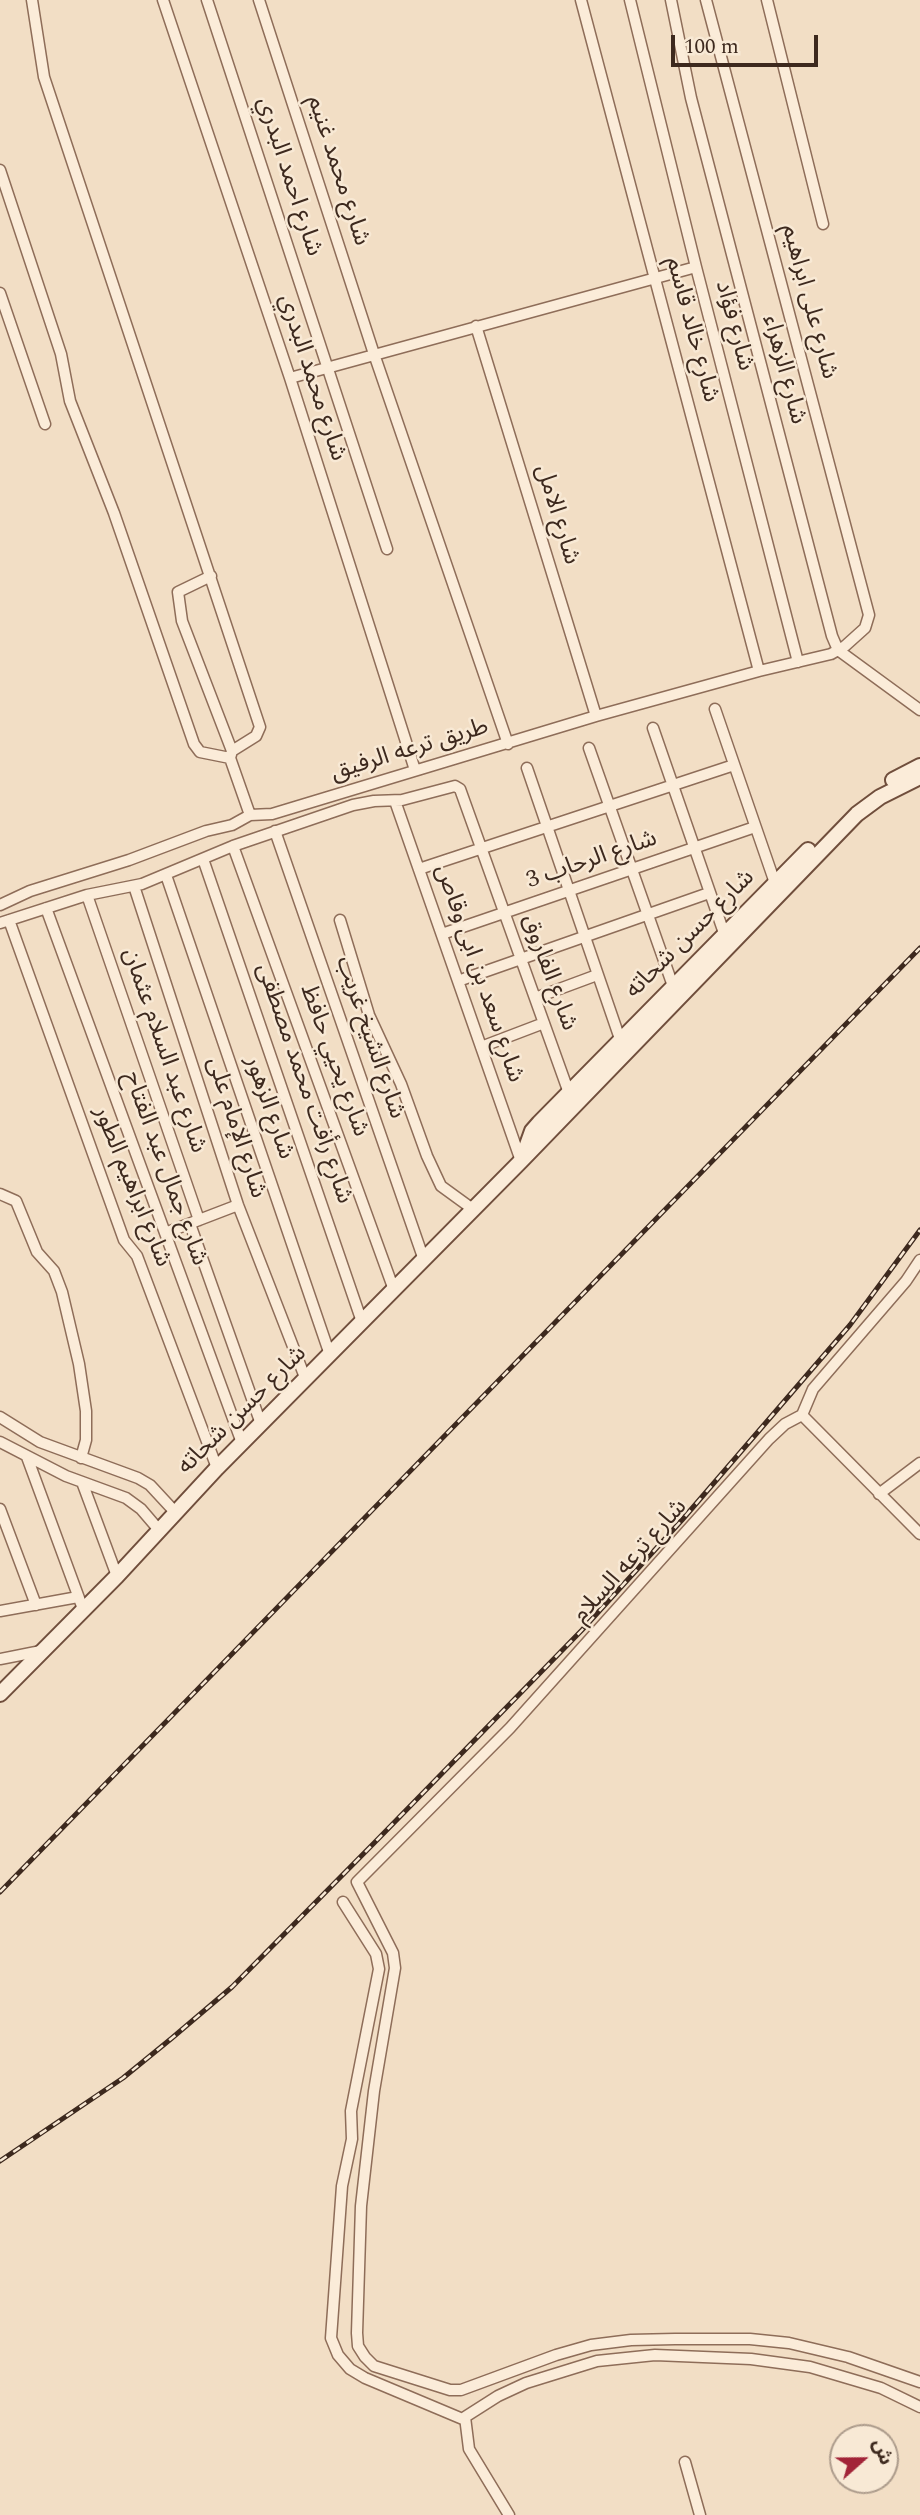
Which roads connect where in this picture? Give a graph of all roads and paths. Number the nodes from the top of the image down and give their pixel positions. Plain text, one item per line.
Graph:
1 (32, 0) edge
2 (163, 0) edge
3 (207, 0) edge
4 (259, 0) edge
5 (581, 0) edge
6 (630, 0) edge
7 (671, 0) edge
8 (706, 0) edge
9 (767, 0) edge
10 (0, 170) edge
11 (823, 224) dead end
12 (696, 267) junction
13 (656, 276) junction
14 (0, 293) edge
15 (476, 326) junction
16 (374, 355) junction
17 (329, 367) junction
18 (290, 378) junction
19 (45, 424) dead end
20 (387, 549) dead end
21 (211, 576) junction
22 (838, 650) junction
23 (798, 662) junction
24 (759, 671) junction
25 (715, 709) dead end
26 (920, 710) edge
27 (596, 716) junction
28 (653, 728) dead end
29 (508, 744) junction
30 (589, 748) dead end
31 (231, 755) junction
32 (734, 765) junction
33 (920, 766) edge
34 (527, 768) dead end
35 (415, 770) junction
36 (920, 777) edge
37 (673, 785) junction
38 (460, 789) joint
39 (395, 801) junction
40 (610, 806) junction
41 (250, 815) junction
42 (547, 827) junction
43 (755, 827) junction
44 (275, 831) junction
45 (233, 846) junction
46 (481, 848) junction
47 (694, 848) junction
48 (203, 859) junction
49 (419, 869) junction
50 (632, 869) junction
51 (166, 875) junction
52 (775, 883) junction
53 (134, 886) junction
54 (569, 891) junction
55 (709, 892) junction
56 (88, 895) junction
57 (0, 905) edge
58 (46, 908) junction
59 (504, 913) junction
60 (648, 914) junction
61 (340, 920) dead end
62 (5, 922) edge
63 (724, 933) junction
64 (442, 934) junction
65 (584, 937) junction
66 (521, 959) junction
67 (597, 975) junction
68 (458, 981) junction
69 (673, 986) junction
70 (535, 998) junction
71 (544, 1023) junction
72 (621, 1040) junction
73 (481, 1047) junction
74 (569, 1093) junction
75 (521, 1161) junction
76 (0, 1194) edge
77 (237, 1205) junction
78 (474, 1210) junction
79 (195, 1222) junction
80 (165, 1233) junction
81 (424, 1260) junction
82 (920, 1260) edge
83 (394, 1290) junction
84 (362, 1322) junction
85 (330, 1355) junction
86 (306, 1380) junction
87 (802, 1415) junction
88 (0, 1417) edge
89 (261, 1424) junction
90 (0, 1442) edge
91 (242, 1443) junction
92 (27, 1457) junction
93 (81, 1458) junction
94 (920, 1463) edge
95 (217, 1468) junction
96 (82, 1482) junction
97 (879, 1494) junction
98 (0, 1509) edge
99 (175, 1512) junction
100 (159, 1530) junction
101 (920, 1534) edge
102 (117, 1576) junction
103 (80, 1603) junction
104 (36, 1605) junction
105 (0, 1611) edge
106 (44, 1651) junction
107 (0, 1659) edge
108 (0, 1695) edge
109 (343, 1902) dead end
110 (920, 2382) edge
111 (920, 2407) edge
112 (465, 2420) junction
113 (685, 2462) dead end
114 (509, 2515) edge
115 (700, 2515) edge

1 - 21 street
2 - 18 street, شارع محمد البدري
3 - 17 street, شارع احمد البدري
4 - 16 street, شارع محمد غنيم
5 - 13 street, شارع خالد قاسم
6 - 12 street, شارع فؤاد
7 - 22 street, شارع الزهراء
8 - 22 street, شارع على ابراهيم
9 - 11 street
10 - 31 street
12 - 13 street
12 - 23 street, شارع فؤاد
13 - 15 street
13 - 24 street, شارع خالد قاسم
14 - 19 street
15 - 16 street
15 - 27 street, شارع الامل
16 - 17 street
16 - 29 street, شارع محمد غنيم
17 - 18 street
17 - 20 street, شارع احمد البدري
18 - 35 street, شارع محمد البدري
21 - 31 street
21 - 31 street
22 - 23 street, طريق ترعه الرفيق
22 - 26 street
23 - 24 street, طريق ترعه الرفيق
24 - 27 street, طريق ترعه الرفيق
25 - 32 street
27 - 29 street, طريق ترعه الرفيق
28 - 37 street
29 - 35 street, طريق ترعه الرفيق
30 - 40 street
31 - 41 street
32 - 37 street
32 - 43 street
33 - 52 main road, شارع حسن شحاته
34 - 42 street
35 - 41 street, طريق ترعه الرفيق
36 - 75 main road, شارع حسن شحاته
37 - 40 street
37 - 47 street
38 - 39 street, طريق ترعه الرفيق
38 - 46 street, شارع الفاروق
39 - 44 street, طريق ترعه الرفيق
39 - 49 street, شارع سعد بن ابى وقاص
40 - 42 street
40 - 50 street
41 - 57 street, طريق ترعه الرفيق
42 - 46 street
42 - 54 street
43 - 47 street, شارع الرحاب 3
43 - 52 street
44 - 45 street, طريق ترعه الرفيق
44 - 81 street, شارع الشيخ غريب
45 - 48 street, طريق ترعه الرفيق
45 - 83 street, شارع يحيي حافظ
46 - 49 street
46 - 59 street, شارع الفاروق
47 - 50 street, شارع الرحاب 3
47 - 55 street
48 - 51 street, طريق ترعه الرفيق
48 - 84 street, شارع رأفت محمد مصطفى
49 - 64 street, شارع سعد بن ابى وقاص
50 - 54 street, شارع الرحاب 3
50 - 60 street
51 - 53 street, طريق ترعه الرفيق
51 - 85 street, شارع الزهور
52 - 63 main road, شارع حسن شحاته
53 - 56 street, طريق ترعه الرفيق
53 - 77 street, شارع الإمام على
54 - 59 street, شارع الرحاب 3
54 - 65 street
55 - 60 street
55 - 63 street
56 - 58 street, طريق ترعه الرفيق
56 - 79 street, شارع عبد السلام عثمان
58 - 62 street, طريق ترعه الرفيق
58 - 80 street, شارع جمال عبد الفتاح
59 - 64 street, شارع الرحاب 3
59 - 66 street, شارع الفاروق
60 - 65 street
60 - 69 street
61 - 78 street
62 - 95 street, شارع ابراهيم الطور
63 - 69 main road, شارع حسن شحاته
64 - 68 street, شارع سعد بن ابى وقاص
65 - 66 street
65 - 67 street
66 - 68 street
66 - 70 street, شارع الفاروق
67 - 70 street
67 - 72 street
68 - 73 street, شارع سعد بن ابى وقاص
69 - 72 main road, شارع حسن شحاته
70 - 71 street, شارع الفاروق
71 - 73 street
71 - 74 street, شارع الفاروق
72 - 74 main road, شارع حسن شحاته
73 - 75 street, شارع سعد بن ابى وقاص
74 - 75 main road, شارع حسن شحاته
75 - 78 main road, شارع حسن شحاته
76 - 93 street
77 - 79 street
77 - 86 street, شارع الإمام على
78 - 81 main road, شارع حسن شحاته
79 - 80 street
79 - 89 street, شارع عبد السلام عثمان
80 - 91 street, شارع جمال عبد الفتاح
81 - 83 main road, شارع حسن شحاته
82 - 87 street, شارع ترعه السلام
83 - 84 main road, شارع حسن شحاته
84 - 85 main road, شارع حسن شحاته
85 - 86 main road, شارع حسن شحاته
86 - 89 main road, شارع حسن شحاته
87 - 97 street
87 - 110 street, شارع ترعه السلام
88 - 93 street
89 - 91 main road, شارع حسن شحاته
90 - 92 street
91 - 95 main road, شارع حسن شحاته
92 - 96 street
92 - 103 street
93 - 99 street
94 - 97 street
95 - 99 main road, شارع حسن شحاته
96 - 100 street
96 - 102 street
97 - 101 street
98 - 104 street
99 - 100 main road, شارع حسن شحاته
100 - 102 main road, شارع حسن شحاته
102 - 103 main road, شارع حسن شحاته
103 - 104 street
103 - 106 main road, شارع حسن شحاته
104 - 105 street
106 - 107 street
106 - 108 main road, شارع حسن شحاته
109 - 112 street
111 - 112 street
112 - 114 street
113 - 115 street

